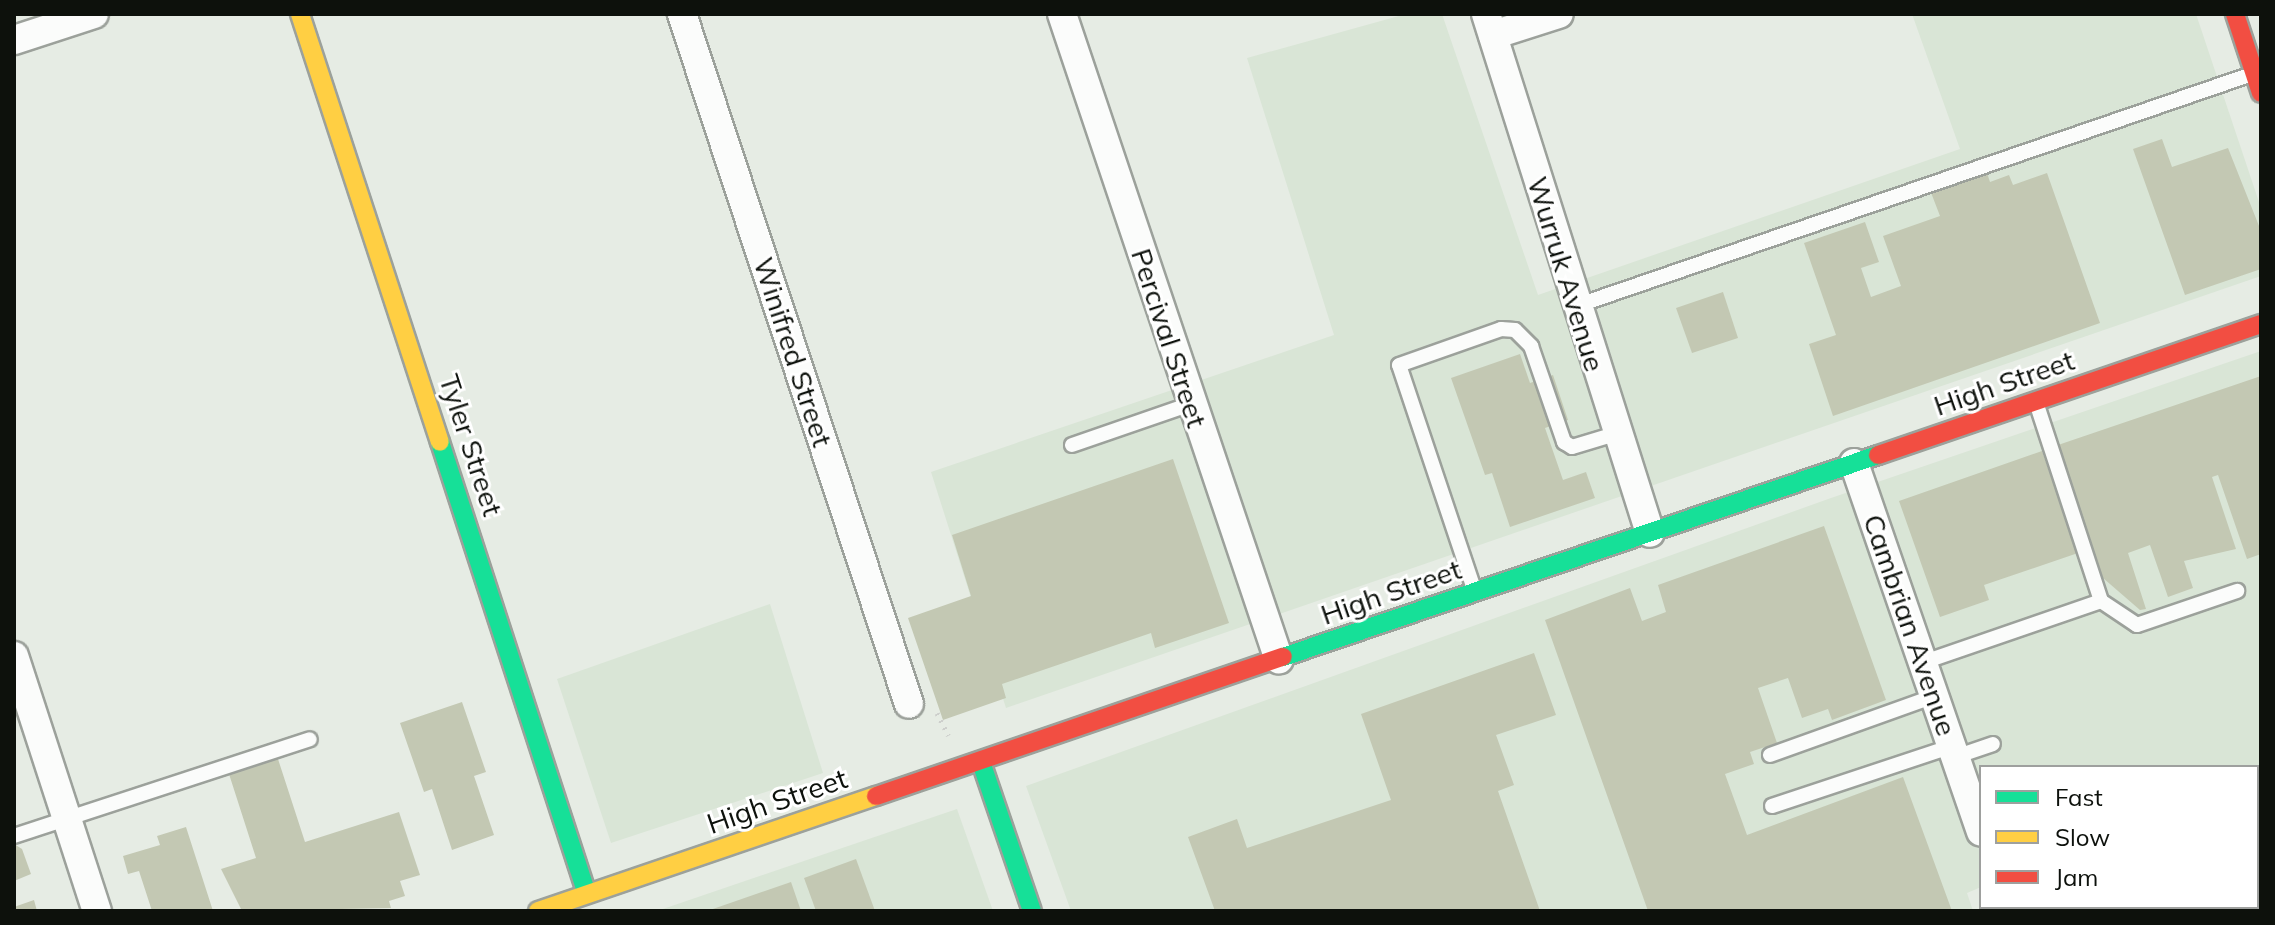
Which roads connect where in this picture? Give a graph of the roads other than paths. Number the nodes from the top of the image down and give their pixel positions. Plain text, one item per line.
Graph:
1 (94, 14) edge
2 (300, 14) edge
3 (682, 14) edge
4 (1062, 14) edge
5 (1559, 14) edge
6 (2235, 14) edge
7 (1489, 25) edge
8 (14, 40) edge
9 (2254, 73) junction
10 (2261, 93) edge
11 (1575, 306) junction
12 (2261, 324) edge
13 (2035, 402) junction
14 (1191, 404) junction
15 (1615, 434) junction
16 (1072, 445) dead end
17 (1854, 463) junction
18 (1650, 533) junction
19 (2237, 591) dead end
20 (1475, 592) junction
21 (2101, 601) junction
22 (14, 656) edge
23 (1279, 660) junction
24 (1924, 662) junction
25 (1935, 696) junction
26 (907, 697) road end
27 (310, 739) dead end
28 (1993, 744) dead end
29 (1954, 751) junction
30 (1770, 755) dead end
31 (981, 762) junction
32 (1772, 806) dead end
33 (67, 819) junction
34 (1979, 825) edge
35 (14, 836) edge
36 (587, 894) junction
37 (97, 911) edge
38 (538, 911) edge
39 (1032, 911) edge

1 - 8 street
2 - 36 main road, Tyler Street
3 - 26 street, Winifred Street
4 - 14 street, Percival Street
5 - 7 street
6 - 9 main road
7 - 11 street, Wurruk Avenue
9 - 10 main road
9 - 11 lane
11 - 15 street, Wurruk Avenue
12 - 13 main road, High Street
13 - 17 main road, High Street
13 - 21 lane
14 - 16 lane
14 - 23 street, Percival Street
15 - 18 street, Wurruk Avenue
15 - 20 lane
17 - 18 main road, High Street
17 - 24 street, Cambrian Avenue
18 - 20 main road, High Street
19 - 21 lane
20 - 23 main road, High Street
21 - 24 lane
22 - 33 street
23 - 31 main road, High Street
24 - 25 street, Cambrian Avenue
25 - 29 street, Cambrian Avenue
25 - 30 lane
27 - 33 lane
28 - 29 lane
29 - 32 lane
29 - 34 street, Cambrian Avenue
31 - 36 main road, High Street
31 - 39 main road
33 - 35 lane
33 - 37 street
36 - 38 main road, High Street

